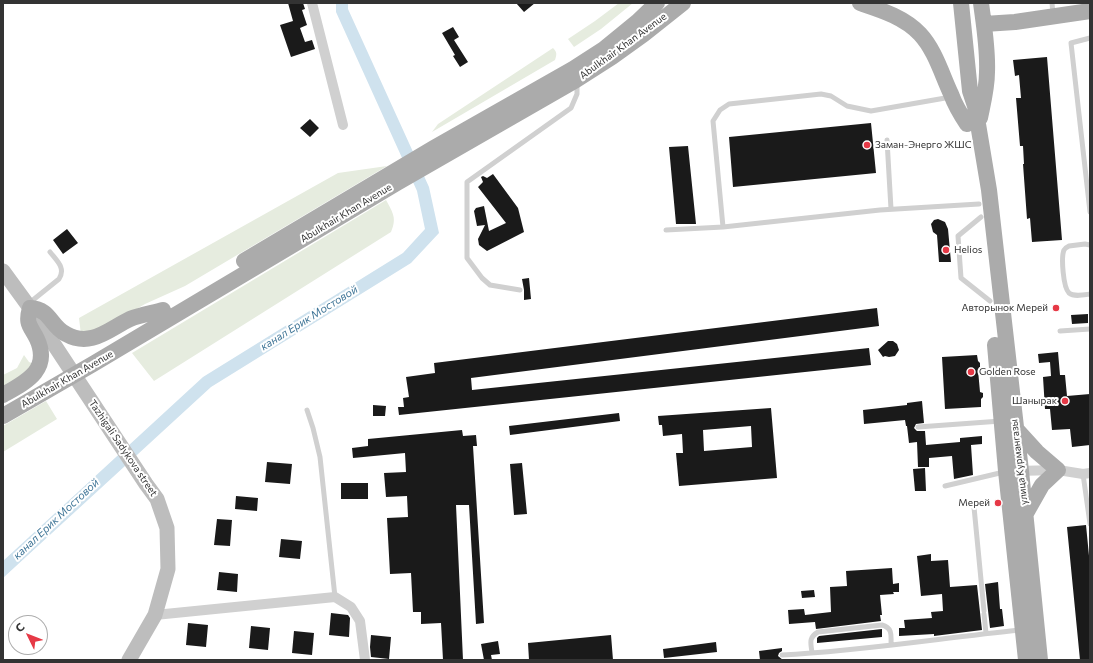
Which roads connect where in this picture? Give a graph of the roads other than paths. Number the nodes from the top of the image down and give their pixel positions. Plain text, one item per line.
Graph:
1 (312, 3) edge
2 (658, 3) edge
3 (692, 3) edge
4 (860, 3) edge
5 (961, 3) edge
6 (981, 3) edge
7 (677, 7) edge
8 (1053, 10) edge
9 (1090, 11) edge
10 (984, 24) junction
11 (1090, 38) edge
12 (576, 80) junction
13 (952, 97) junction
14 (343, 125) dead end
15 (973, 125) junction
16 (887, 140) dead end
17 (438, 152) junction
18 (394, 178) junction
19 (891, 209) junction
20 (985, 210) junction
21 (1090, 212) edge
22 (723, 226) junction
23 (666, 230) dead end
24 (1090, 245) edge
25 (50, 252) dead end
26 (3, 271) edge
27 (520, 290) dead end
28 (1090, 294) edge
29 (993, 297) junction
30 (28, 306) junction
31 (163, 310) junction
32 (1090, 329) edge
33 (1060, 331) dead end
34 (71, 370) junction
35 (1004, 378) junction
36 (3, 395) edge
37 (3, 403) edge
38 (307, 410) dead end
39 (3, 416) edge
40 (1001, 421) junction
41 (918, 427) dead end
42 (1016, 429) junction
43 (1058, 470) junction
44 (1013, 471) junction
45 (1087, 474) edge
46 (945, 486) dead end
47 (974, 507) dead end
48 (1025, 515) junction
49 (1090, 524) edge
50 (336, 597) junction
51 (155, 615) junction
52 (1023, 629) junction
53 (986, 633) junction
54 (891, 646) junction
55 (812, 653) junction
56 (782, 655) dead end
57 (129, 660) edge
58 (365, 660) edge
59 (1026, 660) edge
60 (1040, 660) edge

1 - 14 street
2 - 17 main road, Abulkhair Khan Avenue
3 - 7 main road, Abulkhair Khan Avenue
4 - 13 main road
5 - 15 main road, улица Курмангазы
6 - 10 main road
7 - 12 main road, Abulkhair Khan Avenue
8 - 9 main road
8 - 10 main road
10 - 15 main road
11 - 21 lane
12 - 17 main road, Abulkhair Khan Avenue
12 - 27 lane
13 - 15 main road
13 - 22 lane
15 - 20 main road, улица Курмангазы
16 - 19 lane
17 - 18 main road, Abulkhair Khan Avenue
18 - 31 main road, Abulkhair Khan Avenue
18 - 34 main road, Abulkhair Khan Avenue
19 - 20 lane
19 - 22 lane
20 - 29 main road, улица Курмангазы
20 - 29 lane
22 - 23 lane
24 - 28 lane
25 - 30 lane
26 - 30 street, Tazhigali Sadykova street
29 - 35 main road, улица Курмангазы
30 - 31 main road
30 - 34 street, Tazhigali Sadykova street
30 - 36 main road
31 - 34 main road, Abulkhair Khan Avenue
32 - 33 lane
34 - 37 main road, Abulkhair Khan Avenue
34 - 39 main road, Abulkhair Khan Avenue
34 - 51 street, Tazhigali Sadykova street
35 - 40 main road, улица Курмангазы
35 - 42 main road, улица Курмангазы
38 - 50 lane
40 - 41 lane
40 - 44 main road, улица Курмангазы
42 - 43 main road
42 - 44 main road, улица Курмангазы
43 - 44 street
43 - 45 street
43 - 48 main road
44 - 46 lane
44 - 48 main road, улица Курмангазы
44 - 52 main road, улица Курмангазы
45 - 49 lane
47 - 53 lane
48 - 60 main road, улица Курмангазы
50 - 51 street
50 - 58 street
51 - 57 street, Tazhigali Sadykova street
52 - 53 lane
52 - 59 main road, улица Курмангазы
53 - 54 lane
54 - 55 lane
54 - 55 lane
55 - 56 lane

